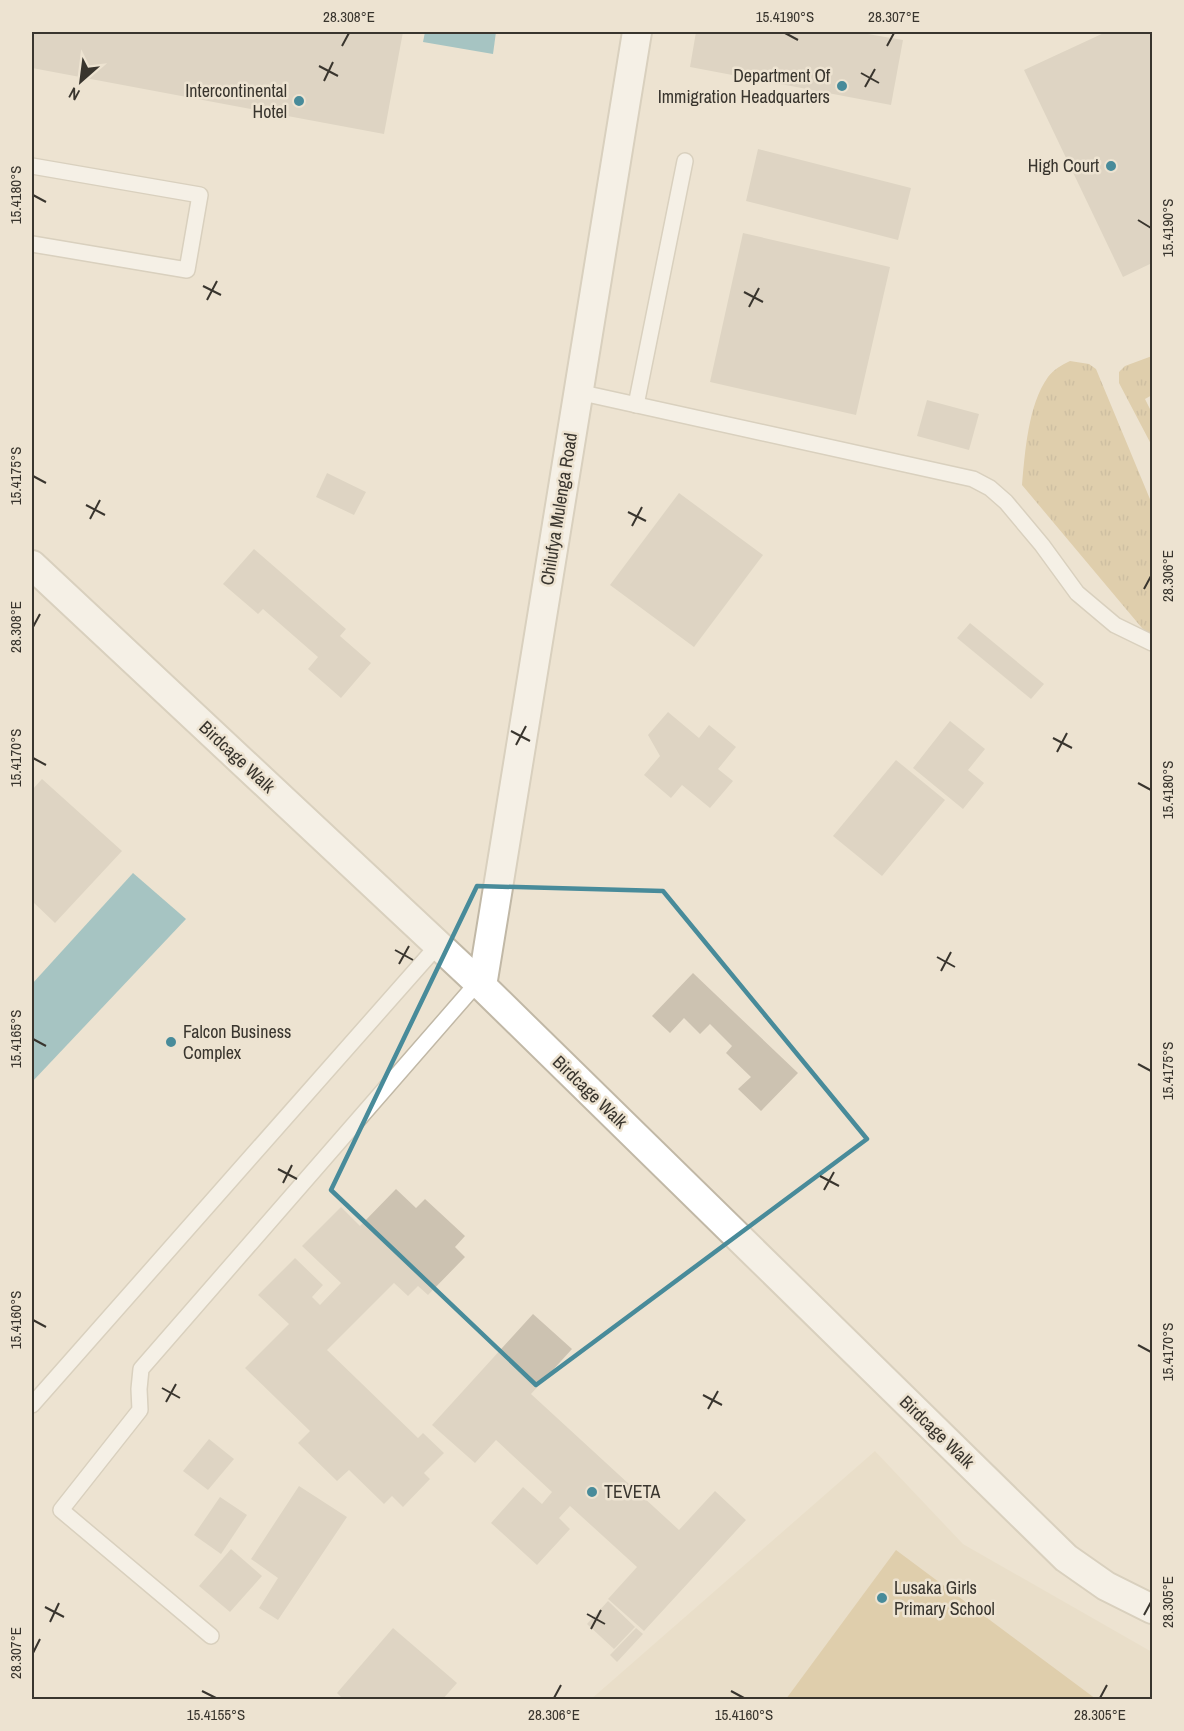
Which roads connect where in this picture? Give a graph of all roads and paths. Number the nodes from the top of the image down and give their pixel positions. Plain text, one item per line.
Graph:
1 (637, 32) edge
2 (685, 161) dead end
3 (32, 166) edge
4 (32, 244) edge
5 (578, 392) junction
6 (636, 405) junction
7 (32, 566) edge
8 (1152, 643) edge
9 (438, 945) junction
10 (480, 984) junction
11 (32, 1405) edge
12 (1152, 1609) edge
13 (211, 1636) dead end

1 - 5 street, Chilufya Mulenga Road
2 - 6 lane
3 - 4 lane
5 - 6 lane
5 - 10 street, Chilufya Mulenga Road
6 - 8 lane
7 - 9 street, Birdcage Walk
9 - 10 street, Birdcage Walk
9 - 11 lane
10 - 12 street, Birdcage Walk
10 - 13 lane

